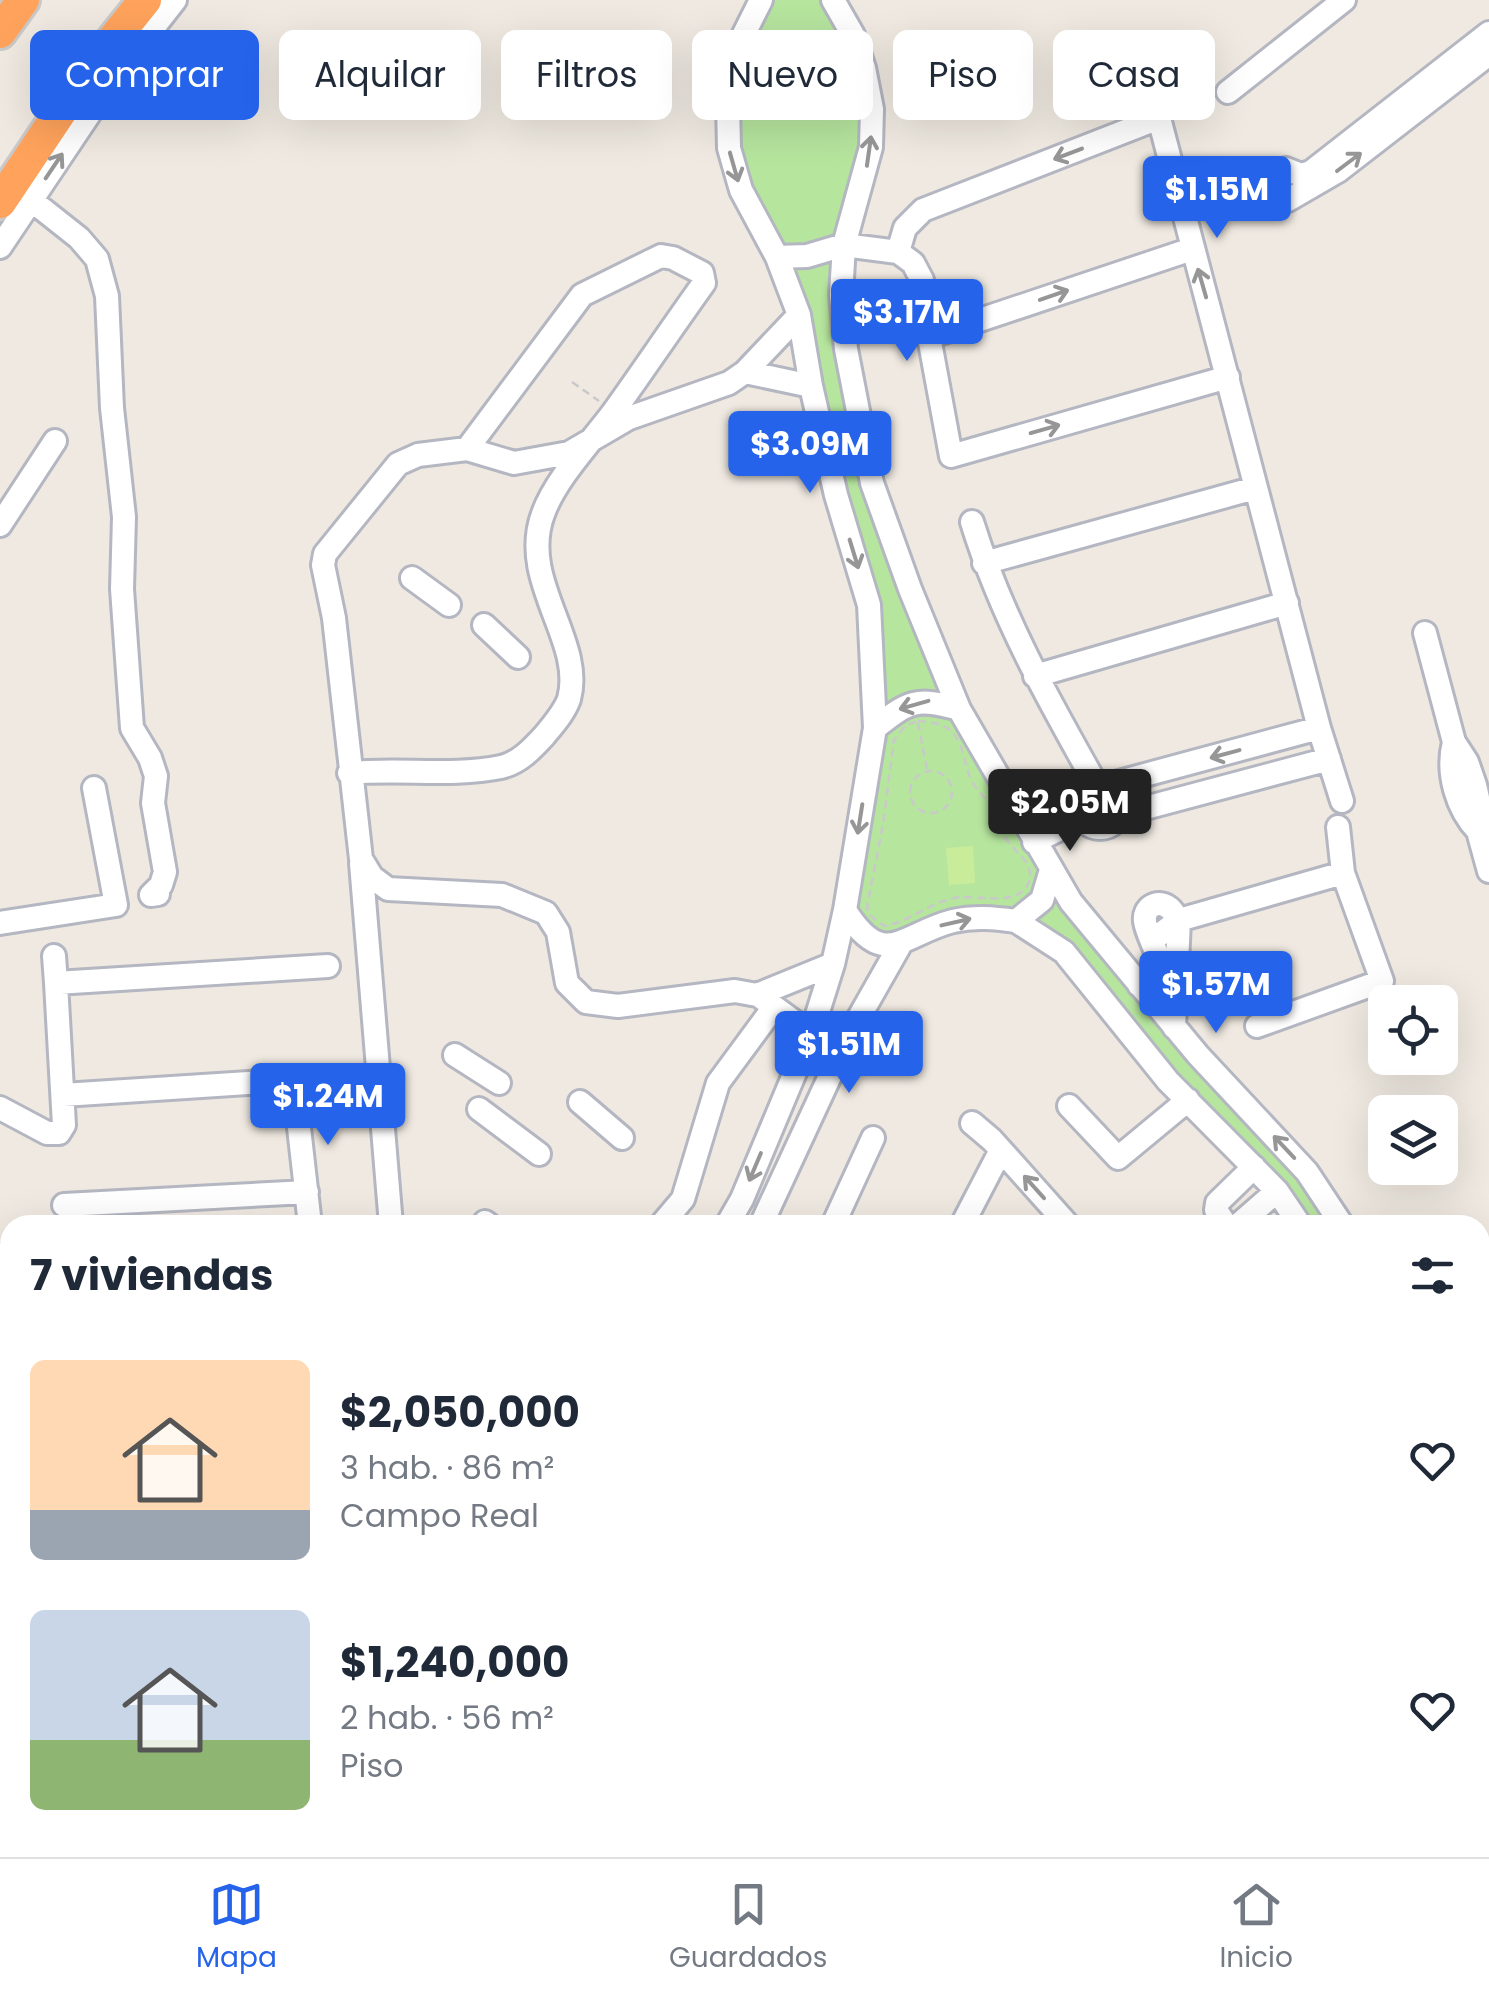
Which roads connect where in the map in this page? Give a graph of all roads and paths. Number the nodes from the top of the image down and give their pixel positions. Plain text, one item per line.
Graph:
1 (23, 0) edge
2 (145, 0) edge
3 (175, 0) edge
4 (833, 0) edge
5 (1344, 0) edge
6 (762, 2) edge
7 (0, 32) edge
8 (1489, 33) edge
9 (1489, 54) edge
10 (1228, 92) dead end
11 (16, 201) edge
12 (844, 244) junction
13 (0, 248) edge
14 (1192, 248) junction
15 (898, 252) junction
16 (777, 257) junction
17 (799, 315) junction
18 (929, 337) junction
19 (746, 372) junction
20 (1228, 377) junction
21 (572, 382) dead end
22 (811, 386) junction
23 (614, 411) junction
24 (55, 440) dead end
25 (588, 445) junction
26 (467, 449) junction
27 (1255, 488) junction
28 (972, 522) dead end
29 (0, 526) edge
30 (984, 563) junction
31 (412, 578) dead end
32 (1287, 603) junction
33 (449, 605) dead end
34 (484, 625) dead end
35 (1425, 633) dead end
36 (518, 657) dead end
37 (1035, 676) junction
38 (958, 709) junction
39 (916, 711) junction
40 (875, 728) junction
41 (1319, 728) junction
42 (1329, 759) junction
43 (928, 771) junction
44 (350, 773) junction
45 (1101, 786) junction
46 (94, 788) dead end
47 (1342, 801) dead end
48 (1119, 815) junction
49 (1082, 818) junction
50 (1338, 827) dead end
51 (1034, 842) junction
52 (361, 859) junction
53 (1051, 870) junction
54 (1489, 871) edge
55 (1343, 872) junction
56 (158, 894) dead end
57 (845, 910) junction
58 (1016, 920) junction
59 (1179, 920) junction
60 (0, 923) edge
61 (900, 945) junction
62 (54, 956) dead end
63 (833, 964) junction
64 (328, 966) dead end
65 (1170, 967) junction
66 (56, 983) junction
67 (1139, 985) junction
68 (766, 1001) junction
69 (1257, 1026) dead end
70 (1174, 1027) junction
71 (812, 1034) junction
72 (456, 1055) dead end
73 (339, 1077) dead end
74 (500, 1083) dead end
75 (63, 1095) junction
76 (1188, 1100) junction
77 (580, 1102) dead end
78 (1070, 1106) dead end
79 (0, 1108) edge
80 (478, 1108) dead end
81 (297, 1110) dead end
82 (972, 1123) dead end
83 (622, 1138) dead end
84 (873, 1138) dead end
85 (1001, 1150) junction
86 (539, 1154) dead end
87 (1254, 1168) junction
88 (1277, 1190) junction
89 (307, 1192) junction
90 (64, 1205) dead end
91 (309, 1215) edge
92 (390, 1215) edge
93 (670, 1215) edge
94 (733, 1215) edge
95 (773, 1215) edge
96 (838, 1215) edge
97 (967, 1215) edge
98 (1059, 1215) edge
99 (1219, 1215) edge
100 (1249, 1215) edge
101 (1293, 1215) edge
102 (1335, 1215) edge

1 - 7 highway
2 - 11 highway
11 -> 3 street
12 -> 4 street
5 - 10 street
6 -> 16 street
8 -> 9 street
11 - 13 street
11 - 56 street
12 - 15 street
12 - 16 street
12 - 38 street
14 -> 15 street
18 -> 14 street
20 -> 14 street
15 - 18 street
16 - 17 street
17 - 19 street
17 - 22 street
18 -> 20 street
19 - 22 street
19 - 25 street
20 - 27 street
21 - 23 path
22 -> 40 street
23 - 25 street
23 - 26 street
24 - 29 street
25 - 26 street
25 - 44 street
26 - 44 street
27 - 30 street
27 - 32 street
28 - 30 street
30 - 37 street
31 - 33 street
32 - 37 street
32 - 41 street
34 - 36 street
35 - 54 street
37 - 45 street
38 - 39 street
38 - 51 street
39 - 39 path
39 -> 40 street
39 - 43 path
40 -> 57 street
41 - 42 street
41 -> 45 street
42 - 47 street
42 - 48 street
43 - 43 path
44 - 52 street
45 - 48 street
45 - 49 street
46 - 60 street
48 - 49 street
49 - 51 street
50 - 55 street
51 - 53 street
52 - 68 street
52 - 92 street
53 - 58 street
53 - 67 street
55 - 59 street
55 - 69 street
57 - 61 street
57 - 63 street
61 -> 58 street
58 - 76 street
59 - 65 street
59 - 65 street
61 - 95 street
62 - 66 street
63 - 68 street
63 - 71 street
64 - 66 street
65 - 67 street
65 - 70 street
66 - 75 street
67 - 70 street
68 - 71 street
68 - 93 street
102 -> 70 street
71 -> 94 street
72 - 74 street
73 - 75 street
75 - 79 street
76 - 78 street
76 - 87 street
77 - 83 street
80 - 86 street
81 - 89 street
82 - 85 street
84 - 96 street
85 - 97 street
98 -> 85 street
87 - 88 street
87 - 99 street
88 - 100 street
88 - 101 street
89 - 90 street
89 - 91 street

